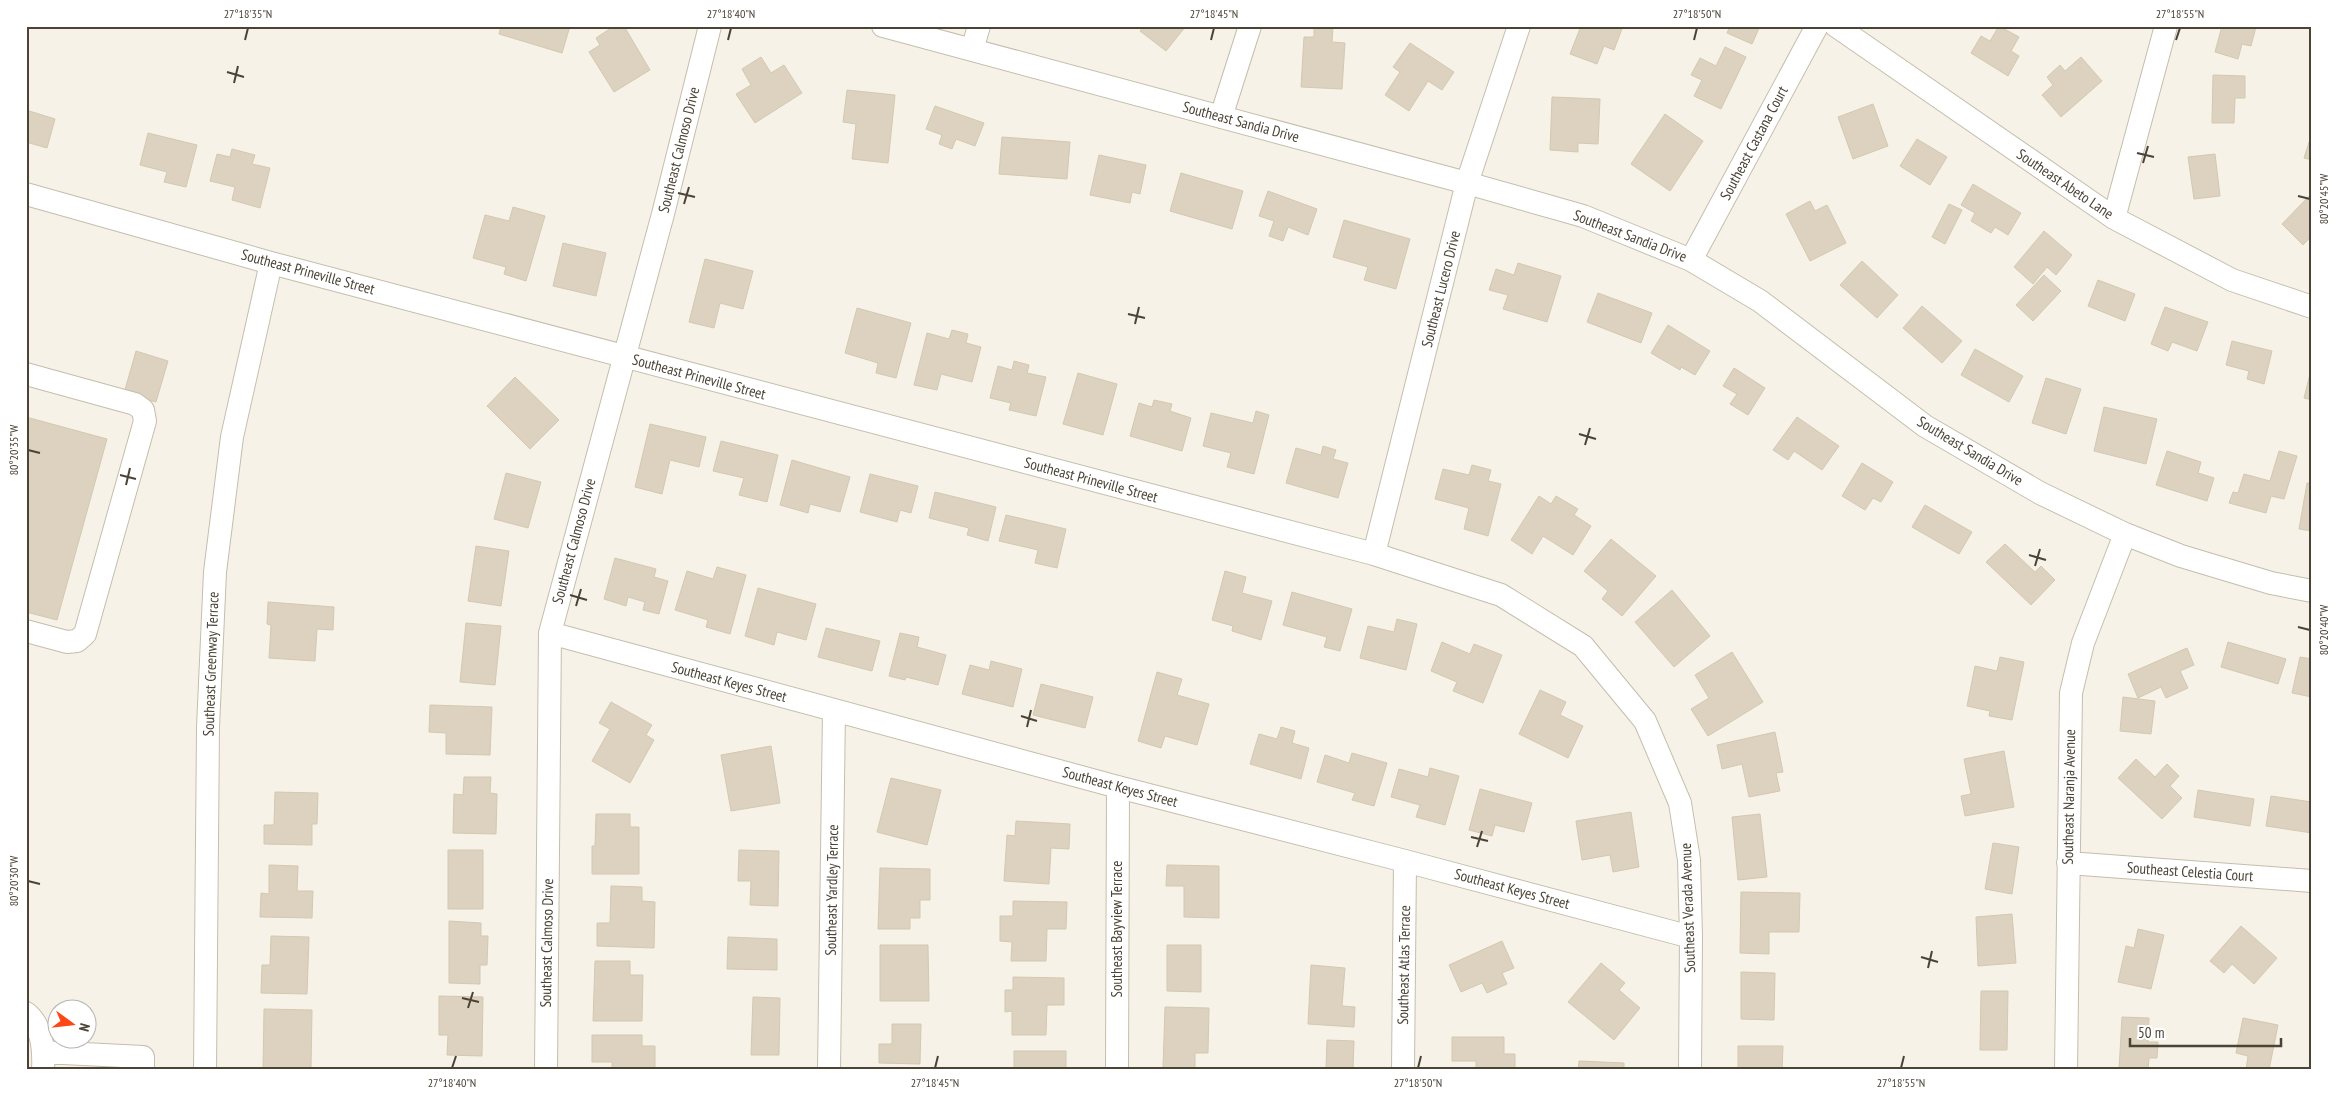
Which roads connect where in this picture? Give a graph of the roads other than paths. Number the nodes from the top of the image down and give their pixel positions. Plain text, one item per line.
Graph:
1 (710, 26) edge
2 (883, 26) edge
3 (979, 26) edge
4 (1250, 26) edge
5 (1519, 26) edge
6 (1817, 26) edge
7 (1836, 26) edge
8 (2166, 26) edge
9 (972, 50) junction
10 (1221, 117) junction
11 (1468, 183) junction
12 (26, 194) edge
13 (2114, 218) junction
14 (1691, 260) junction
15 (271, 263) junction
16 (2312, 307) edge
17 (622, 356) junction
18 (26, 374) edge
19 (2125, 534) junction
20 (1374, 554) junction
21 (2312, 591) edge
22 (26, 631) edge
23 (550, 633) junction
24 (834, 710) junction
25 (1118, 787) junction
26 (1406, 861) junction
27 (2068, 863) junction
28 (2312, 881) edge
29 (1691, 938) junction
30 (26, 1013) edge
31 (43, 1061) edge
32 (143, 1070) edge
33 (205, 1070) edge
34 (546, 1070) edge
35 (829, 1070) edge
36 (1117, 1070) edge
37 (1403, 1070) edge
38 (1690, 1070) edge
39 (2066, 1070) edge

1 - 17 street, Southeast Calmoso Drive
2 - 9 street, Southeast Sandia Drive
3 - 9 street
4 - 10 street
5 - 11 street, Southeast Lucero Drive
6 - 14 street, Southeast Castana Court
7 - 13 street, Southeast Abeto Lane
8 - 13 street
9 - 10 street, Southeast Sandia Drive
10 - 11 street, Southeast Sandia Drive
11 - 14 street, Southeast Sandia Drive
11 - 20 street, Southeast Lucero Drive
12 - 15 street, Southeast Prineville Street
13 - 16 street, Southeast Abeto Lane
14 - 19 street, Southeast Sandia Drive
15 - 17 street, Southeast Prineville Street
15 - 33 street, Southeast Greenway Terrace
17 - 20 street, Southeast Prineville Street
17 - 23 street, Southeast Calmoso Drive
18 - 22 street
19 - 21 street, Southeast Sandia Drive
19 - 27 street, Southeast Naranja Avenue
20 - 29 street, Southeast Verada Avenue
23 - 24 street, Southeast Keyes Street
23 - 34 street, Southeast Calmoso Drive
24 - 25 street, Southeast Keyes Street
24 - 35 street, Southeast Yardley Terrace
25 - 26 street, Southeast Keyes Street
25 - 36 street, Southeast Bayview Terrace
26 - 29 street, Southeast Keyes Street
26 - 37 street, Southeast Atlas Terrace
27 - 28 street, Southeast Celestia Court
27 - 39 street, Southeast Naranja Avenue
29 - 38 street, Southeast Verada Avenue
30 - 31 street
31 - 32 street

